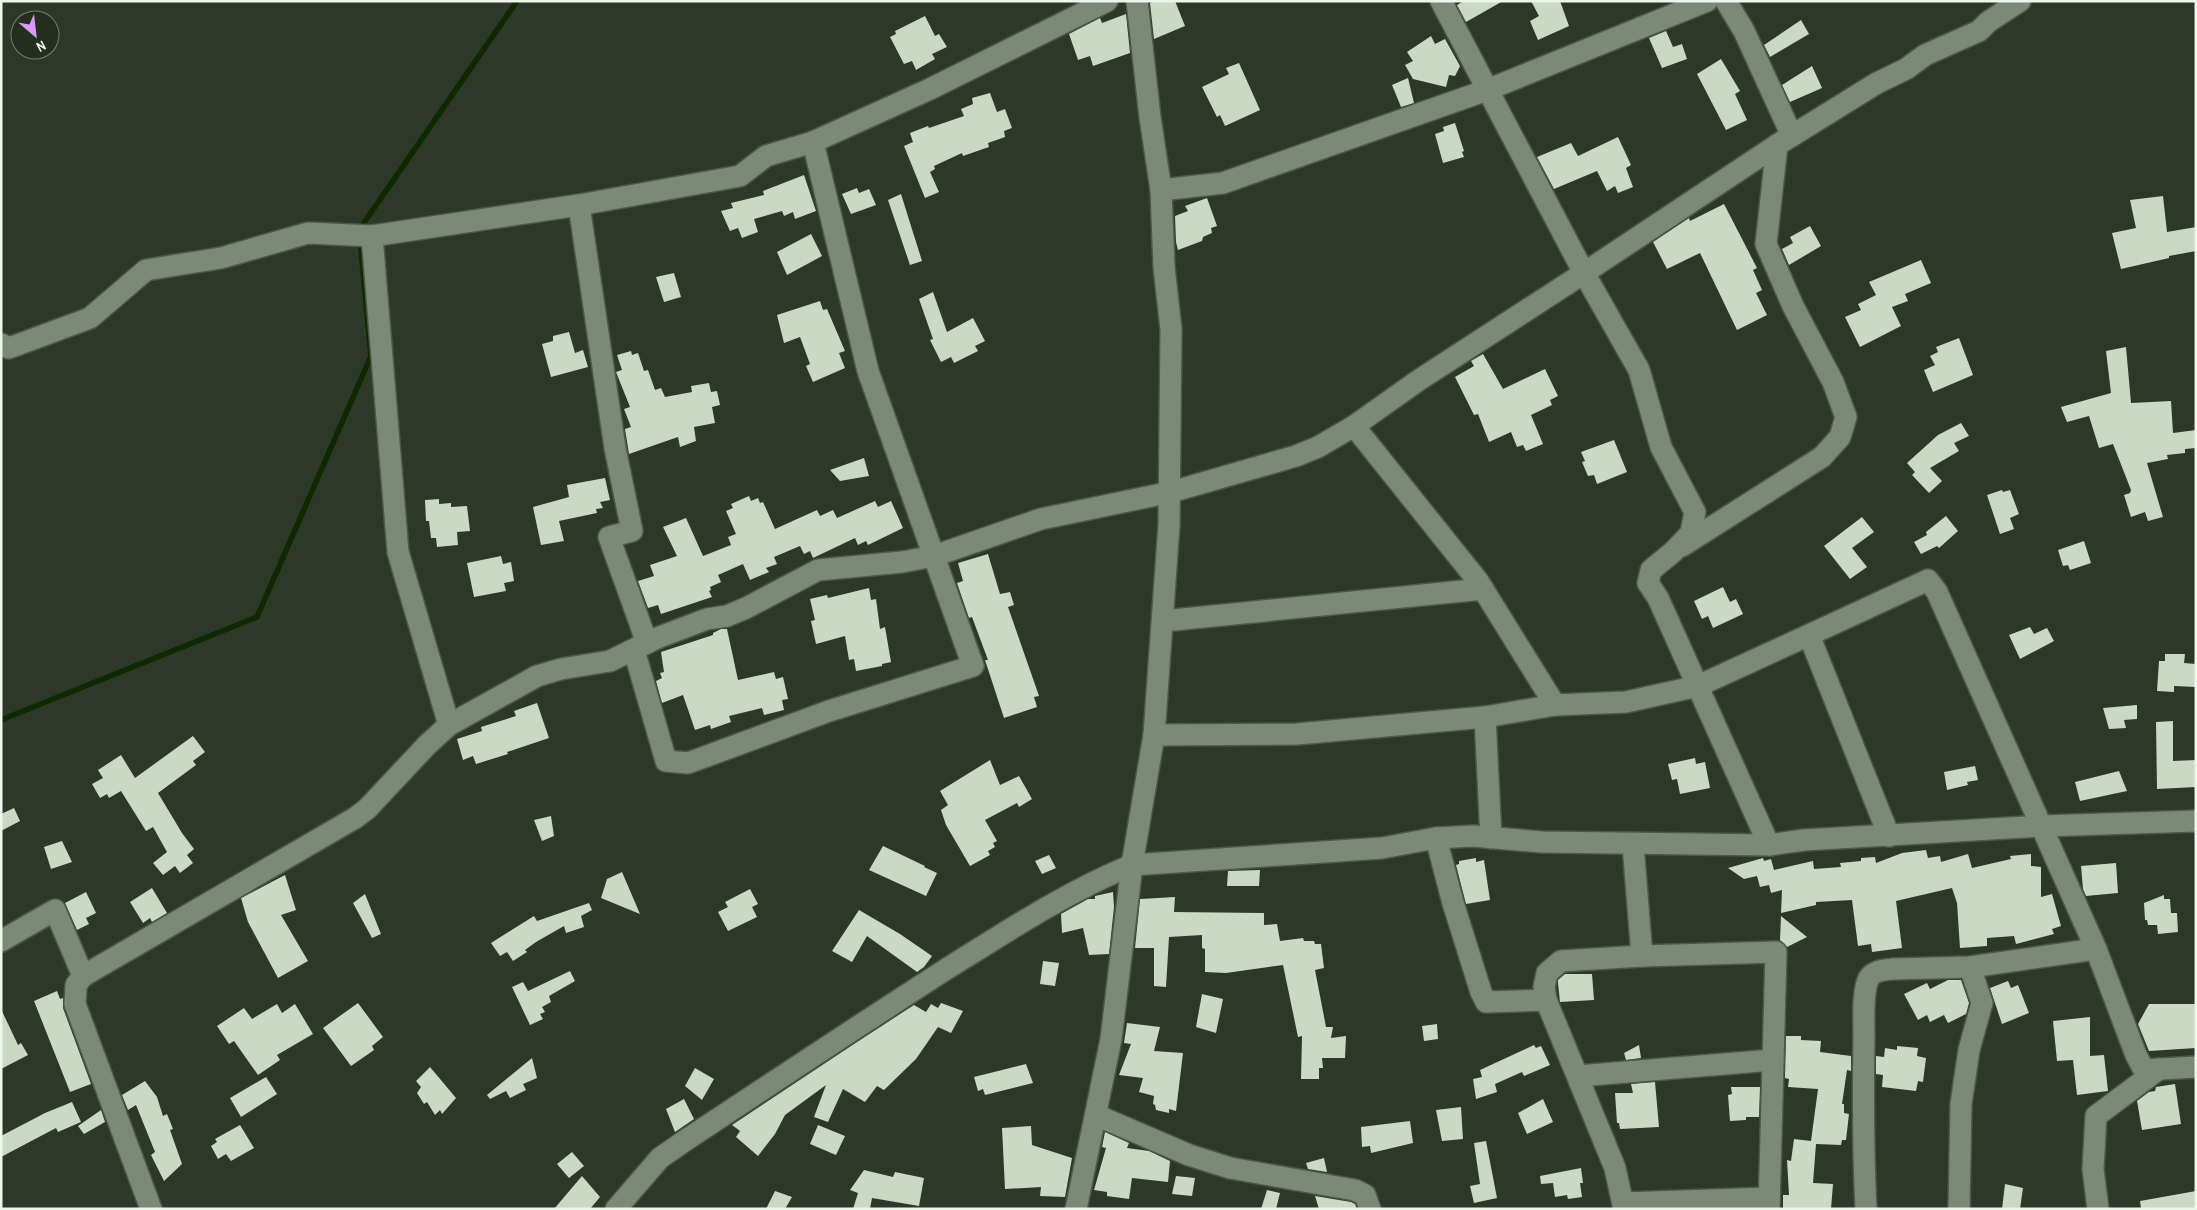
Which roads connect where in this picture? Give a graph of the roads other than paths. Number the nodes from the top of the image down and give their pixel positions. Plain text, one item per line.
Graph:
1 (1107, 1) edge
2 (1137, 1) edge
3 (1441, 1) edge
4 (1707, 1) edge
5 (1726, 1) edge
6 (2020, 1) edge
7 (1487, 90) junction
8 (1784, 140) junction
9 (814, 142) junction
10 (1161, 190) junction
11 (579, 205) junction
12 (372, 236) junction
13 (1584, 273) junction
14 (1, 344) edge
15 (1354, 426) junction
16 (1171, 492) junction
17 (1673, 552) junction
18 (934, 556) junction
19 (1483, 589) junction
20 (1163, 621) junction
21 (1810, 635) junction
22 (640, 646) junction
23 (1698, 686) junction
24 (1555, 705) junction
25 (1485, 716) junction
26 (449, 725) junction
27 (1154, 735) junction
28 (2196, 821) edge
29 (2042, 826) junction
30 (1889, 836) junction
31 (1436, 838) junction
32 (1491, 838) junction
33 (1633, 844) junction
34 (1769, 845) junction
35 (1132, 865) junction
36 (1, 941) edge
37 (2096, 948) junction
38 (1642, 956) junction
39 (1970, 967) junction
40 (83, 976) junction
41 (1546, 1000) junction
42 (1773, 1060) junction
43 (2196, 1067) edge
44 (2159, 1069) junction
45 (1578, 1076) junction
46 (1096, 1115) junction
47 (1769, 1204) edge
48 (1624, 1206) edge
49 (152, 1209) edge
50 (616, 1209) edge
51 (1076, 1209) edge
52 (1370, 1209) edge
53 (1866, 1209) edge
54 (1959, 1209) edge
55 (2098, 1209) edge

1 - 9 street
2 - 10 street
3 - 7 street
4 - 7 street
5 - 8 street
6 - 8 street
7 - 10 street
7 - 13 street
8 - 13 street
8 - 17 street
9 - 11 street
9 - 18 street
10 - 16 street
11 - 12 street
11 - 22 street
12 - 14 street
12 - 26 street
13 - 15 street
13 - 17 street
15 - 16 street
15 - 19 street
16 - 18 street
16 - 20 street
17 - 23 street
18 - 22 street
18 - 22 street
19 - 20 street
19 - 24 street
20 - 27 street
21 - 23 street
21 - 29 street
21 - 30 street
22 - 26 street
23 - 24 street
23 - 34 street
24 - 25 street
25 - 27 street
25 - 32 street
26 - 40 street
27 - 35 street
28 - 29 street
29 - 30 street
29 - 37 street
30 - 34 street
31 - 32 street
31 - 35 street
31 - 41 street
32 - 33 street
33 - 34 street
33 - 38 street
35 - 46 street
35 - 50 street
36 - 40 street
37 - 39 street
37 - 44 street
38 - 41 street
38 - 42 street
39 - 53 street
39 - 54 street
40 - 49 street
41 - 45 street
42 - 45 street
42 - 47 street
43 - 44 street
44 - 55 street
45 - 48 street
46 - 51 street
46 - 52 street
47 - 48 street

